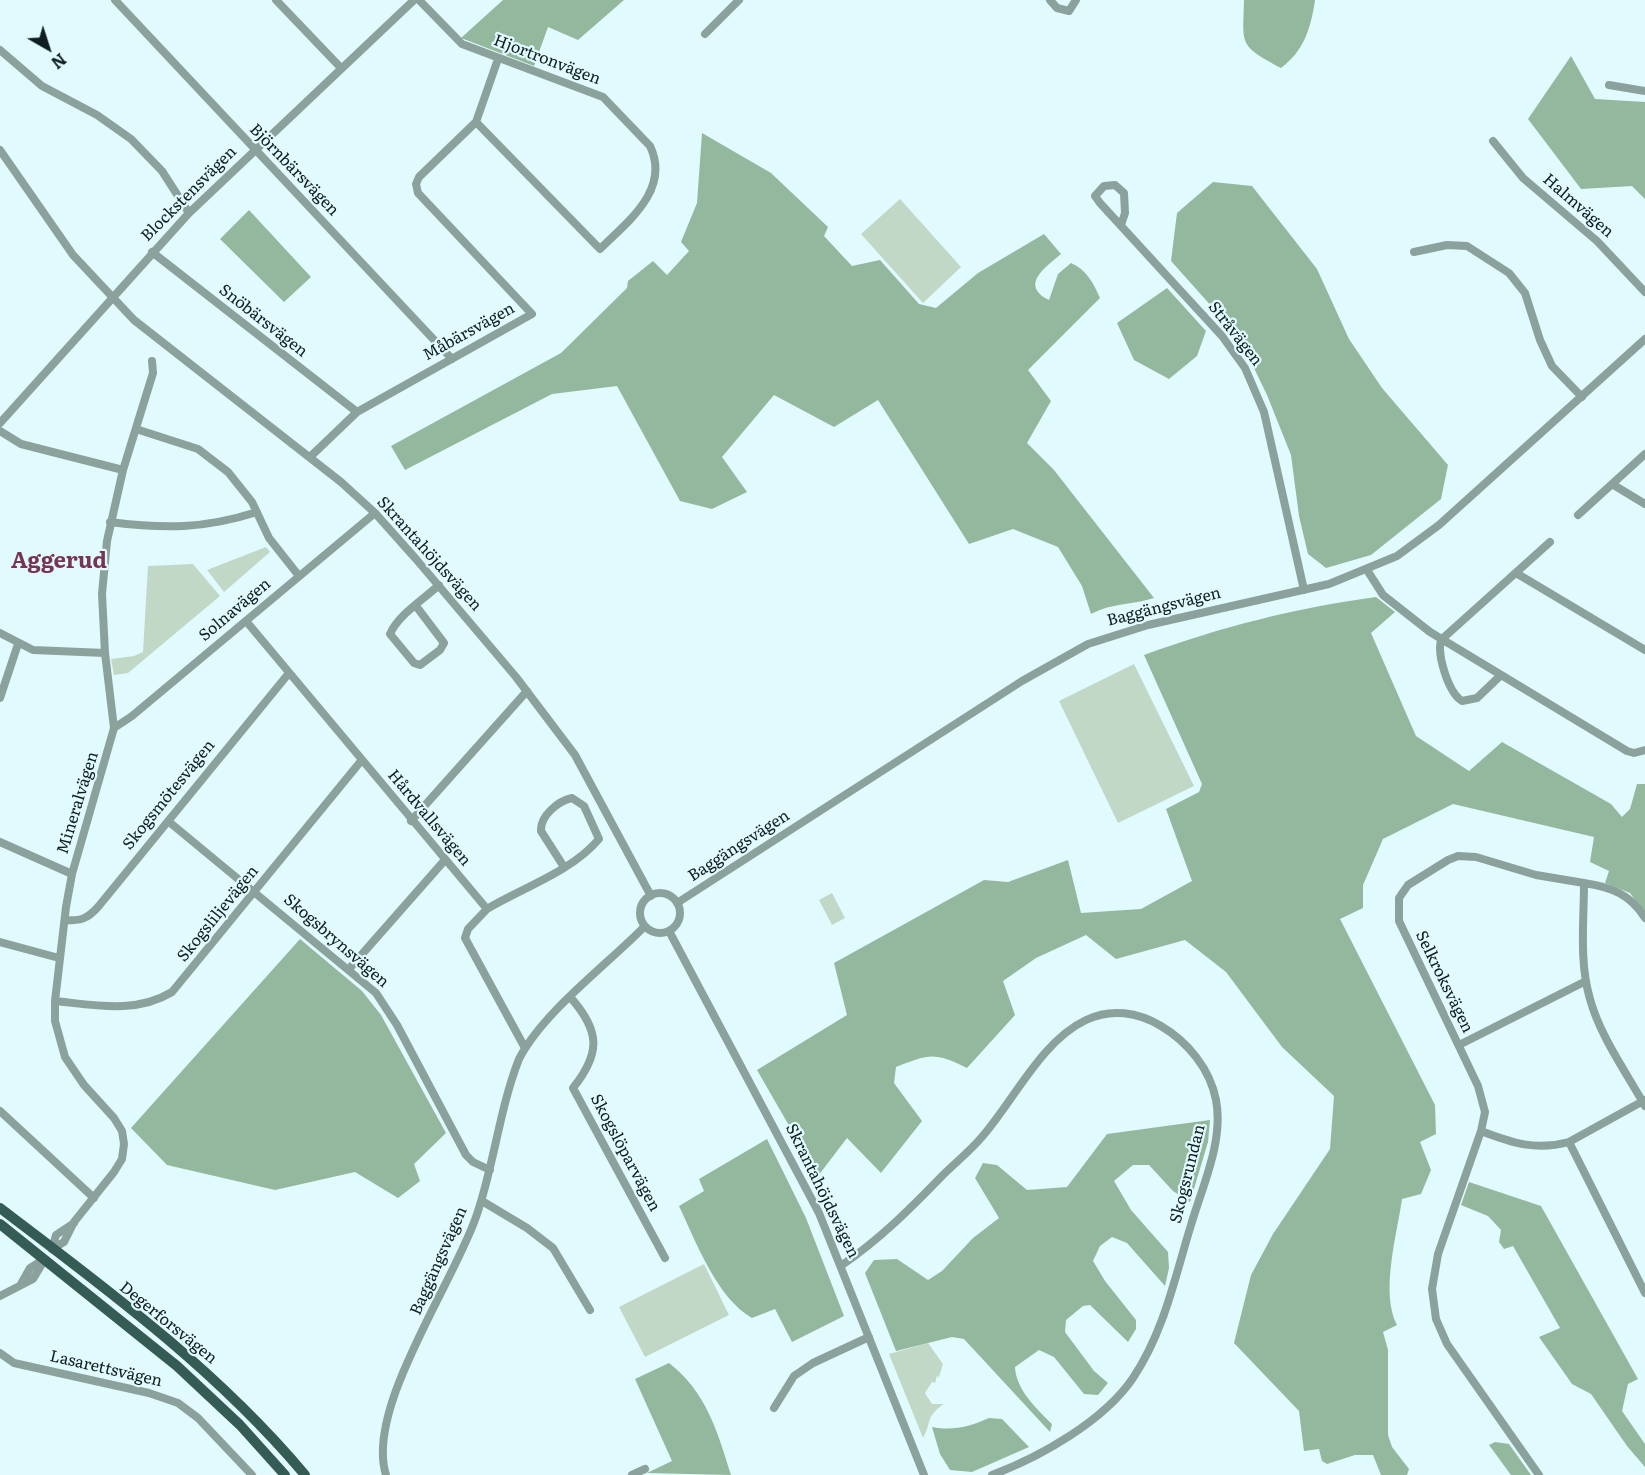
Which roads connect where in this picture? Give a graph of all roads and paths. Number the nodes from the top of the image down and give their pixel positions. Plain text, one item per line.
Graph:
1 (116, 0) edge
2 (276, 0) edge
3 (416, 0) edge
4 (739, 0) edge
5 (1050, 0) edge
6 (1076, 0) edge
7 (705, 34) dead end
8 (0, 50) edge
9 (498, 59) junction
10 (341, 68) junction
11 (1609, 85) dead end
12 (1645, 91) edge
13 (476, 122) junction
14 (1493, 141) dead end
15 (0, 150) edge
16 (254, 151) junction
17 (189, 213) junction
18 (1121, 225) junction
19 (152, 252) junction
20 (1414, 252) dead end
21 (1645, 292) edge
22 (111, 297) junction
23 (1645, 339) edge
24 (452, 359) junction
25 (152, 361) dead end
26 (1582, 397) junction
27 (357, 412) junction
28 (0, 423) edge
29 (136, 429) junction
30 (0, 431) edge
31 (1645, 454) edge
32 (310, 457) junction
33 (123, 470) junction
34 (1612, 484) junction
35 (1645, 504) edge
36 (257, 512) junction
37 (375, 513) junction
38 (1578, 515) dead end
39 (110, 522) junction
40 (1550, 542) dead end
41 (1367, 570) junction
42 (1516, 573) junction
43 (299, 576) junction
44 (439, 585) junction
45 (1304, 590) junction
46 (416, 606) junction
47 (246, 621) junction
48 (0, 633) edge
49 (1441, 640) junction
50 (18, 644) junction
51 (1645, 650) edge
52 (105, 653) junction
53 (289, 673) junction
54 (1500, 676) junction
55 (527, 691) junction
56 (0, 698) edge
57 (114, 728) junction
58 (1645, 750) edge
59 (361, 761) junction
60 (168, 821) junction
61 (411, 821) junction
62 (0, 842) edge
63 (444, 861) junction
64 (564, 867) junction
65 (72, 874) junction
66 (1584, 883) junction
67 (255, 892) junction
68 (651, 896) junction
69 (677, 903) junction
70 (487, 909) junction
71 (1645, 918) edge
72 (65, 920) junction
73 (645, 926) junction
74 (669, 931) junction
75 (0, 942) edge
76 (59, 958) junction
77 (349, 969) junction
78 (1586, 981) junction
79 (571, 998) junction
80 (55, 1001) junction
81 (1459, 1045) junction
82 (525, 1047) junction
83 (1644, 1102) edge
84 (0, 1111) edge
85 (1481, 1131) junction
86 (1569, 1142) junction
87 (490, 1170) junction
88 (94, 1198) junction
89 (482, 1201) junction
90 (0, 1208) edge
91 (0, 1224) edge
92 (52, 1249) junction
93 (665, 1258) dead end
94 (45, 1259) junction
95 (842, 1265) junction
96 (1645, 1293) edge
97 (0, 1296) edge
98 (590, 1310) dead end
99 (869, 1337) junction
100 (0, 1353) edge
101 (774, 1408) dead end
102 (645, 1469) dead end
103 (252, 1475) edge
104 (285, 1475) edge
105 (305, 1475) edge
106 (386, 1475) edge
107 (632, 1475) edge
108 (924, 1475) edge
109 (992, 1475) edge
110 (1539, 1475) edge

1 - 16 street, Björnbärsvägen
2 - 10 street
3 - 9 street, Hjortronvägen
3 - 10 street, Blockstensvägen
4 - 7 street
5 - 6 street
8 - 17 street
9 - 13 street
9 - 13 street, Hjortronvägen
10 - 16 street, Blockstensvägen
11 - 12 street
13 - 24 street, Måbärsvägen
14 - 21 street, Halmvägen
15 - 22 street, Skrantahöjdsvägen
16 - 17 street, Blockstensvägen
16 - 24 street, Björnbärsvägen
17 - 19 street, Blockstensvägen
18 - 18 street, Stråvägen
18 - 45 street, Stråvägen
19 - 22 street, Blockstensvägen
19 - 27 street, Snöbärsvägen
20 - 26 street
22 - 28 street, Blockstensvägen
22 - 32 street, Skrantahöjdsvägen
23 - 26 street, Baggängsvägen
24 - 27 street, Måbärsvägen
25 - 29 street, Mineralvägen
26 - 41 street, Baggängsvägen
27 - 32 street, Måbärsvägen
29 - 33 street, Mineralvägen
29 - 36 street
30 - 33 street
31 - 34 street
32 - 37 street, Skrantahöjdsvägen
33 - 39 street, Mineralvägen
34 - 35 street
34 - 38 street
36 - 39 street
36 - 43 street
37 - 43 street, Solnavägen
37 - 44 street, Skrantahöjdsvägen
39 - 52 street, Mineralvägen
40 - 42 street
41 - 45 street, Baggängsvägen
41 - 49 street
42 - 49 street
42 - 51 street
43 - 47 street, Solnavägen
44 - 46 street
44 - 55 street, Skrantahöjdsvägen
45 - 69 street, Baggängsvägen
46 - 46 street
47 - 53 street, Hårdvallsvägen
47 - 57 street, Solnavägen
48 - 50 street
49 - 54 street
49 - 54 street
50 - 52 street
50 - 56 street
52 - 57 street, Mineralvägen
53 - 59 street, Hårdvallsvägen
53 - 60 street, Skogsmötesvägen
54 - 58 street
55 - 61 street
55 - 68 street, Skrantahöjdsvägen
57 - 65 street, Mineralvägen
59 - 61 street, Hårdvallsvägen
59 - 67 street, Skogsliljevägen
60 - 67 street, Skogsbrynsvägen
60 - 72 street, Skogsmötesvägen
61 - 63 street, Hårdvallsvägen
62 - 65 street
63 - 70 street, Hårdvallsvägen
63 - 77 street
64 - 64 street
64 - 70 street
65 - 72 street, Mineralvägen
66 - 71 street, Selkroksvägen
66 - 78 street
66 - 81 street, Selkroksvägen
67 - 77 street, Skogsbrynsvägen
67 - 80 street, Skogsliljevägen
68 - 69 street
68 - 73 street
69 - 74 street
70 - 82 street
72 - 76 street, Mineralvägen
73 - 74 street
73 - 79 street, Baggängsvägen
74 - 95 street, Skrantahöjdsvägen
75 - 76 street
76 - 80 street, Mineralvägen
77 - 87 street, Skogsbrynsvägen
78 - 81 street
78 - 83 street
79 - 82 street, Baggängsvägen
79 - 93 street, Skogslöparvägen
80 - 88 street, Mineralvägen
81 - 85 street, Selkroksvägen
82 - 87 street, Baggängsvägen
83 - 86 street
84 - 88 street
85 - 86 street
85 - 110 street, Selkroksvägen
86 - 96 street
87 - 89 street, Baggängsvägen
88 - 92 street, Mineralvägen
89 - 98 street
89 - 106 street, Baggängsvägen
90 - 92 main road, Degerforsvägen
91 - 94 main road, Degerforsvägen
92 - 94 main road
92 - 105 main road, Degerforsvägen
94 - 97 street
94 - 104 main road, Degerforsvägen
95 - 99 street, Skrantahöjdsvägen
95 - 109 street, Skogsrundan
99 - 101 street
99 - 108 street, Skrantahöjdsvägen
100 - 103 street, Lasarettsvägen
102 - 107 street

